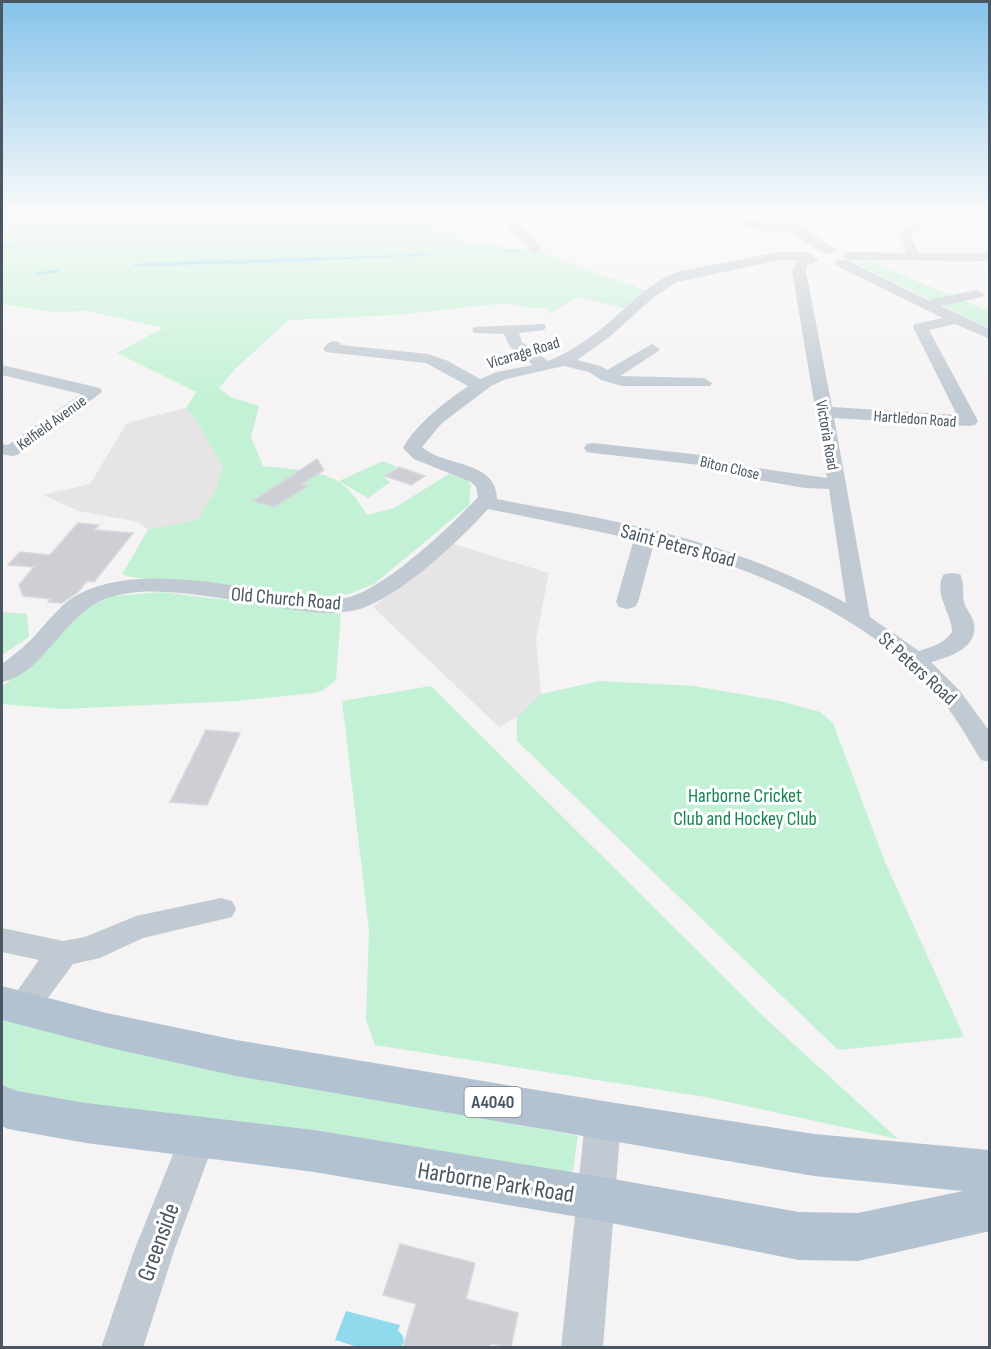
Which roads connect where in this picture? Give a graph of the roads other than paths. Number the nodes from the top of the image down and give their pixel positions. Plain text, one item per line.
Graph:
1 (676, 277) edge
2 (800, 277) edge
3 (877, 277) edge
4 (976, 294) dead end
5 (927, 304) junction
6 (957, 319) junction
7 (539, 327) dead end
8 (510, 329) junction
9 (479, 330) dead end
10 (990, 335) edge
11 (330, 349) dead end
12 (652, 349) dead end
13 (564, 361) junction
14 (546, 367) junction
15 (2, 370) edge
16 (607, 377) junction
17 (694, 378) dead end
18 (482, 385) junction
19 (824, 412) junction
20 (593, 448) dead end
21 (2, 449) edge
22 (837, 484) junction
23 (486, 502) junction
24 (646, 534) junction
25 (952, 579) dead end
26 (627, 602) dead end
27 (859, 619) junction
28 (914, 660) junction
29 (2, 675) edge
30 (964, 711) junction
31 (990, 716) edge
32 (990, 753) edge
33 (221, 909) dead end
34 (2, 940) edge
35 (63, 954) junction
36 (12, 1006) edge
37 (4, 1111) edge
38 (603, 1121) junction
39 (198, 1137) junction
40 (990, 1172) edge
41 (596, 1198) junction
42 (990, 1208) edge
43 (122, 1347) edge
44 (582, 1347) edge

1 - 13 street, Vicarage Road
2 - 19 street, Victoria Road
3 - 5 street
4 - 5 street
5 - 6 street
6 - 10 street
6 - 19 street, Hartledon Road
7 - 8 street
8 - 9 street
8 - 14 street
11 - 18 street
12 - 16 street
13 - 14 street, Vicarage Road
13 - 16 street
14 - 18 street, Vicarage Road
15 - 21 street, Kelfield Avenue
16 - 17 street
18 - 23 street, Vicarage Road
19 - 22 street, Victoria Road
20 - 22 street, Biton Close
22 - 27 street, Victoria Road
23 - 24 street, Saint Peters Road
23 - 29 street, Old Church Road
24 - 26 street
24 - 27 street, Saint Peters Road
25 - 28 street
27 - 28 street, St Peters Road
28 - 30 street, St Peters Road
30 - 31 street
30 - 32 street, St Peters Road
33 - 35 street
34 - 35 street
35 - 36 street
36 - 38 main road, A4040
37 - 39 main road, Harborne Park Road
38 - 40 main road, A4040
38 - 41 street
39 - 41 main road, Harborne Park Road
39 - 43 street, Greenside
41 - 42 main road, Harborne Park Road
41 - 44 street

